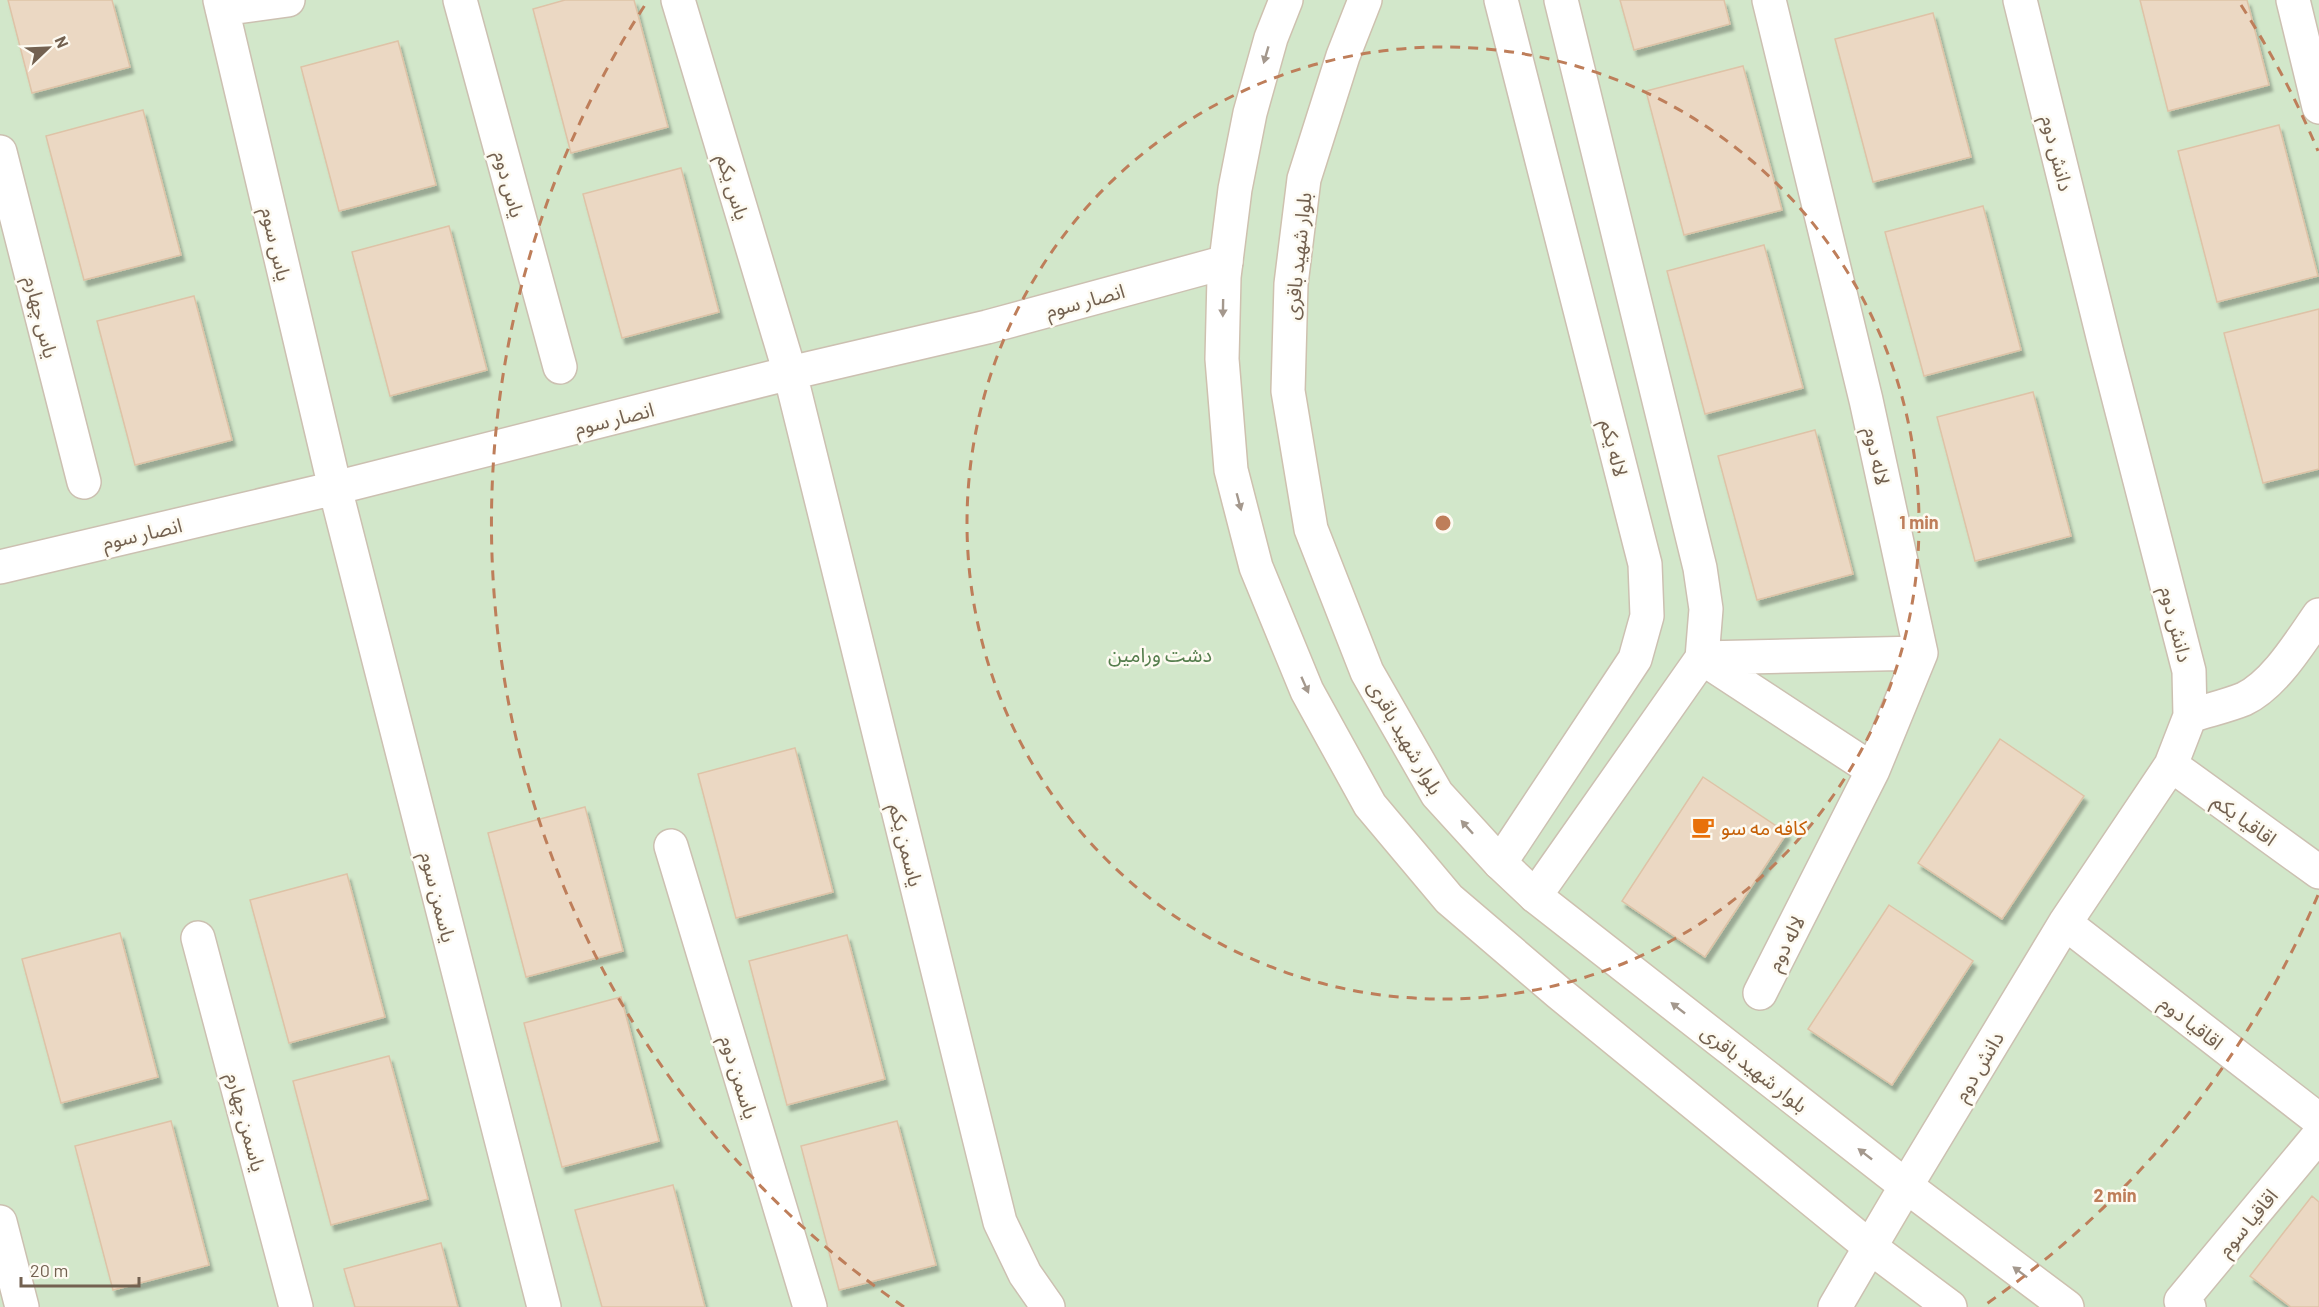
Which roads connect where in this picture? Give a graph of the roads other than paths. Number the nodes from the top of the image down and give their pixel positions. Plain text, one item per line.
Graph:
1 (288, 0) edge
2 (460, 0) edge
3 (678, 0) edge
4 (1286, 0) edge
5 (1365, 0) edge
6 (1501, 0) edge
7 (1561, 0) edge
8 (1769, 0) edge
9 (2020, 0) edge
10 (2293, 0) edge
11 (221, 4) edge
12 (2319, 107) edge
13 (0, 152) edge
14 (1226, 262) junction
15 (560, 367) dead end
16 (790, 373) junction
17 (84, 482) dead end
18 (335, 488) junction
19 (0, 567) edge
20 (2319, 615) edge
21 (1921, 653) junction
22 (1702, 658) junction
23 (2190, 716) junction
24 (2171, 765) junction
25 (1874, 770) junction
26 (671, 846) dead end
27 (1500, 863) junction
28 (2319, 872) edge
29 (1535, 896) junction
30 (2065, 923) junction
31 (198, 938) dead end
32 (1760, 993) dead end
33 (2319, 1120) edge
34 (2319, 1135) edge
35 (1906, 1186) junction
36 (0, 1222) edge
37 (1870, 1247) junction
38 (22, 1307) edge
39 (296, 1307) edge
40 (543, 1307) edge
41 (810, 1307) edge
42 (1048, 1307) edge
43 (1835, 1307) edge
44 (1950, 1307) edge
45 (2067, 1307) edge
46 (2189, 1307) edge

1 - 11 street
2 - 15 street, یاس دوم
3 - 16 street, یاس یکم
4 -> 14 street
27 -> 5 street, بلوار شهید باقری
6 - 27 street, لاله یکم
7 - 22 street
8 - 21 street, لاله دوم
9 - 23 street, دانش دوم
10 - 12 street
11 - 18 street, یاس سوم
13 - 17 street, یاس چهارم
14 - 16 street, انصار سوم
14 -> 37 street
16 - 18 street, انصار سوم
16 - 42 street, یاسمن یکم
18 - 19 street, انصار سوم
18 - 40 street, یاسمن سوم
20 - 23 street
21 - 22 street
21 - 25 street, لاله دوم
22 - 25 street
22 - 29 street
23 - 24 street, دانش دوم
24 - 28 street, اقاقیا یکم
24 - 30 street, دانش دوم
25 - 32 street, لاله دوم
26 - 41 street, یاسمن دوم
27 - 29 street, بلوار شهید باقری
35 -> 29 street, بلوار شهید باقری
30 - 33 street, اقاقیا دوم
30 - 35 street, دانش دوم
31 - 39 street, یاسمن چهارم
34 - 46 street, اقاقیا سوم
35 - 37 street, دانش دوم
45 -> 35 street, بلوار شهید باقری
36 - 38 street
37 - 43 street, دانش دوم
37 - 44 street

